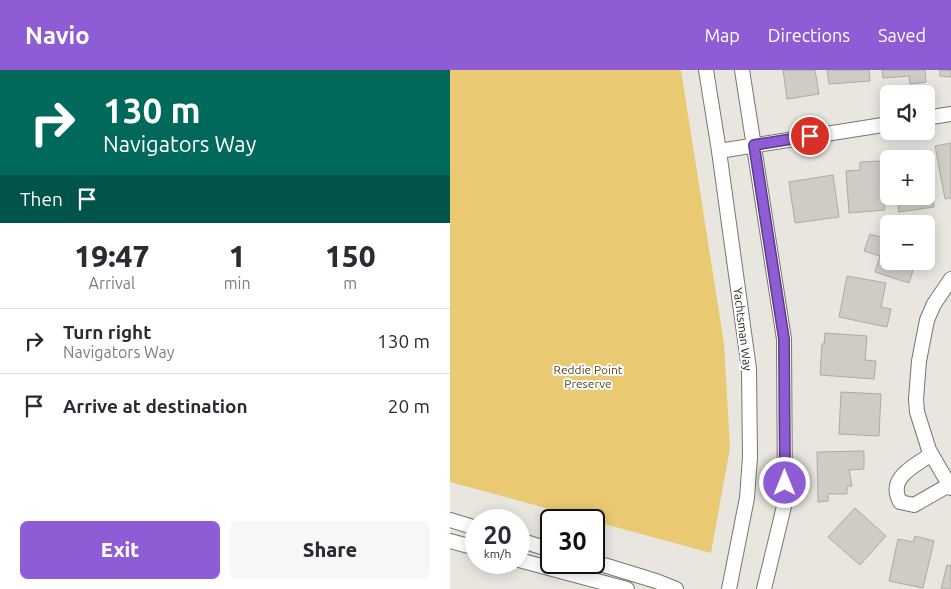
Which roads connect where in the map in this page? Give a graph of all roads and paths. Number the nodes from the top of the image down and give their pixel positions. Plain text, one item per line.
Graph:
1 (706, 70) edge
2 (742, 70) edge
3 (951, 114) edge
4 (935, 117) edge
5 (880, 125) edge
6 (754, 145) junction
7 (719, 151) junction
8 (951, 279) edge
9 (931, 454) junction
10 (950, 487) edge
11 (450, 520) edge
12 (465, 525) edge
13 (450, 541) edge
14 (465, 545) edge
15 (530, 563) edge
16 (605, 565) edge
17 (626, 589) edge
18 (676, 589) edge
19 (729, 589) edge
20 (764, 589) edge

1 - 7 street, Yachtsman Way
2 - 6 street
3 - 4 street
5 - 6 street
6 - 7 street
6 - 20 street
7 - 19 street, Yachtsman Way
8 - 9 street
9 - 10 street
9 - 10 street
11 - 12 street
13 - 14 street
15 - 17 street
16 - 18 street

